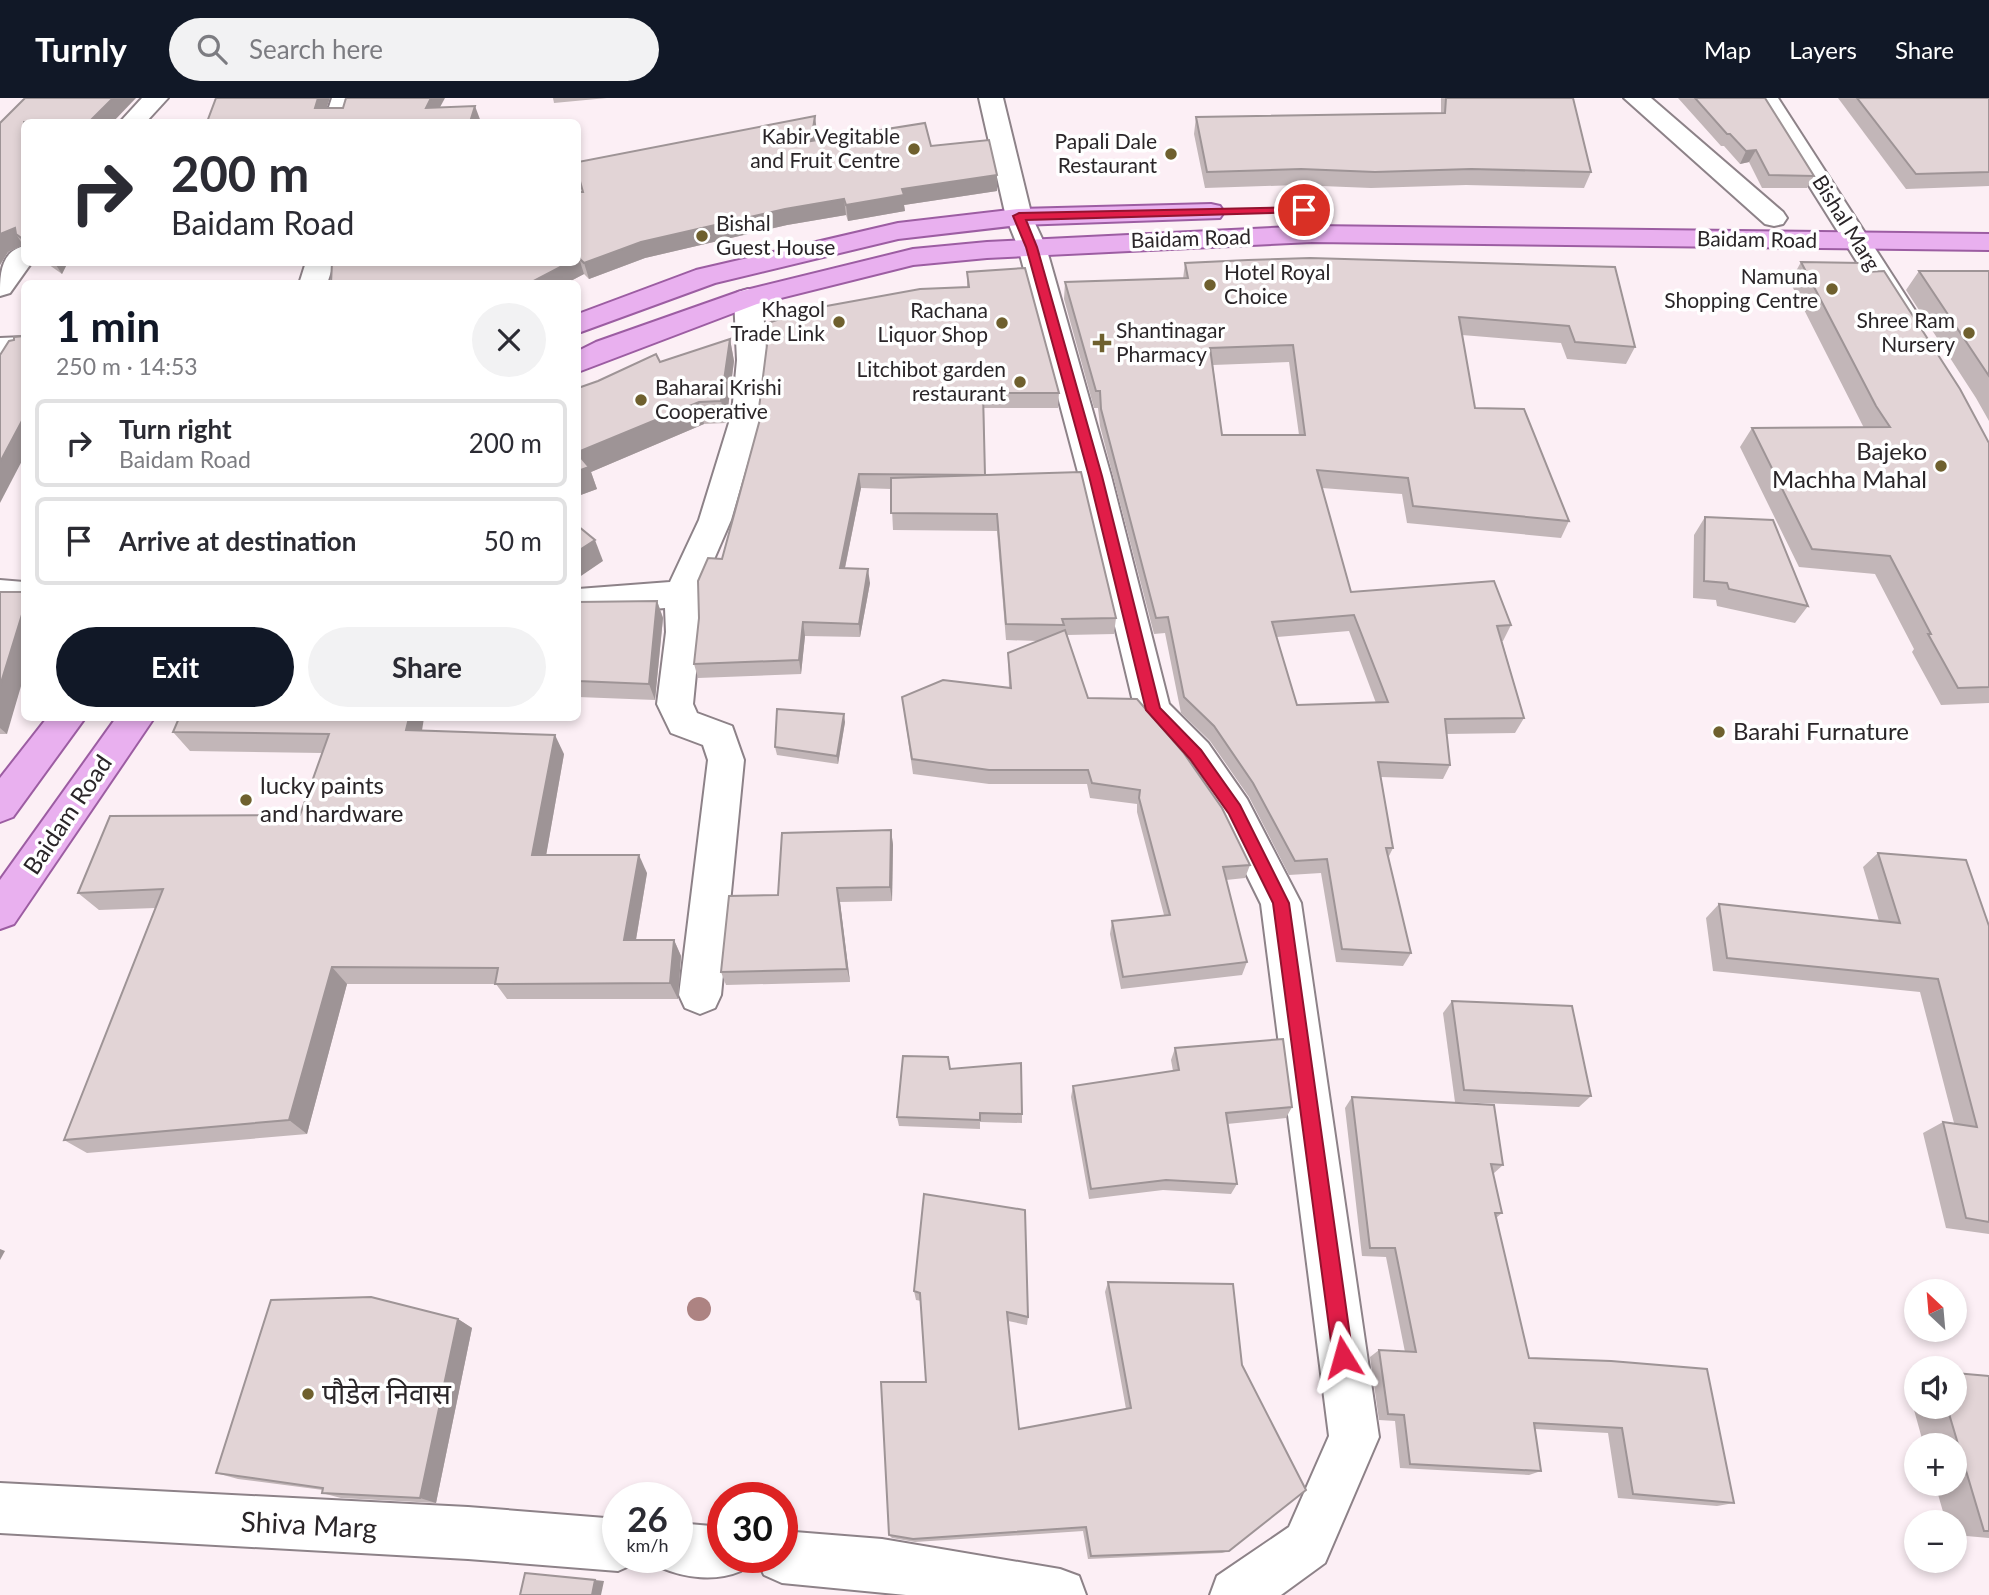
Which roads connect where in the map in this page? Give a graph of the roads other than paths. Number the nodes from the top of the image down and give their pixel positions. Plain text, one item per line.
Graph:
1 (156, 98) edge
2 (344, 98) edge
3 (991, 98) edge
4 (1636, 98) edge
5 (1766, 98) edge
6 (135, 119) edge
7 (337, 119) edge
8 (1278, 210) dead end
9 (1423, 210) dead end
10 (1239, 211) dead end
11 (1504, 211) dead end
12 (1774, 218) junction
13 (1989, 219) edge
14 (1851, 231) junction
15 (1025, 232) junction
16 (1989, 242) edge
17 (21, 258) edge
18 (0, 287) edge
19 (748, 298) junction
20 (581, 323) edge
21 (1918, 336) edge
22 (21, 346) edge
23 (0, 347) edge
24 (581, 362) edge
25 (0, 589) edge
26 (21, 591) edge
27 (682, 594) junction
28 (581, 602) edge
29 (65, 721) edge
30 (134, 721) edge
31 (0, 806) edge
32 (0, 912) edge
33 (701, 995) dead end
34 (0, 1508) edge
35 (602, 1544) edge
36 (798, 1558) edge
37 (1060, 1595) edge
38 (1236, 1595) edge

1 - 6 street
2 - 7 street
3 - 15 street
4 - 12 street
5 - 14 street, Bishal Marg
8 - 9 main road, Baidam Road
10 - 15 main road, Baidam Road
11 - 12 main road, Baidam Road
12 - 14 main road, Baidam Road
13 - 14 main road, Baidam Road
14 - 15 main road, Baidam Road
14 - 16 main road, Baidam Road
14 - 21 street, Bishal Marg
15 - 19 main road, Baidam Road
15 - 20 main road, Baidam Road
15 - 38 street
17 - 18 street
19 - 24 main road, Baidam Road
19 - 27 street
22 - 23 street
25 - 26 lane
27 - 28 street
27 - 33 street
29 - 31 main road
30 - 32 main road, Baidam Road
34 - 35 street, Shiva Marg
36 - 37 street

